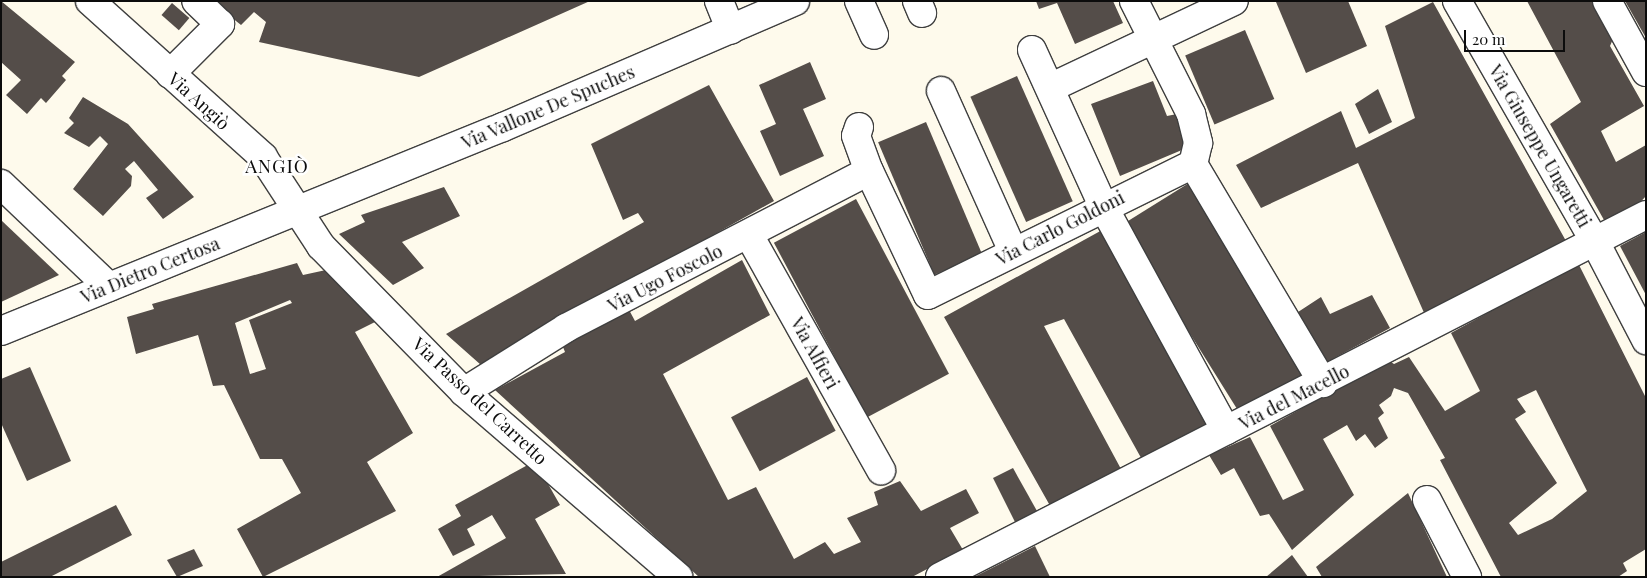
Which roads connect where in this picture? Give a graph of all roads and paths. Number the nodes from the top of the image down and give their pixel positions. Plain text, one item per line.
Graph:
1 (90, 1) edge
2 (196, 1) edge
3 (719, 1) edge
4 (796, 1) edge
5 (859, 1) edge
6 (1134, 1) edge
7 (1234, 1) edge
8 (1458, 1) edge
9 (1607, 1) edge
10 (731, 30) junction
11 (874, 34) dead end
12 (1152, 37) junction
13 (1032, 50) dead end
14 (1646, 72) edge
15 (170, 74) junction
16 (1052, 87) junction
17 (941, 91) dead end
18 (859, 127) dead end
19 (1194, 164) junction
20 (869, 171) junction
21 (1, 184) edge
22 (1103, 206) junction
23 (299, 209) junction
24 (1646, 215) edge
25 (749, 236) junction
26 (1594, 240) junction
27 (1013, 252) junction
28 (109, 287) junction
29 (1, 331) edge
30 (1646, 340) edge
31 (1323, 383) junction
32 (464, 392) junction
33 (1226, 431) junction
34 (881, 470) dead end
35 (1427, 500) dead end
36 (678, 577) edge
37 (940, 577) edge
38 (1467, 577) edge

1 - 15 street, Via Angiò
2 - 15 street
3 - 10 street
4 - 10 street, Via Vallone De Spuches
5 - 11 street
6 - 12 street
7 - 12 street
8 - 26 street, Via Giuseppe Ungaretti
9 - 14 street
10 - 23 street, Via Vallone De Spuches
12 - 16 street
12 - 19 street
13 - 16 street
15 - 23 street, Via Angiò
16 - 22 street
17 - 27 street
18 - 20 street
19 - 22 street, Via Carlo Goldoni
19 - 31 street
20 - 25 street, Via Ugo Foscolo
20 - 27 street, Via Carlo Goldoni
21 - 28 street
22 - 27 street, Via Carlo Goldoni
22 - 33 street
23 - 28 street, Via Dietro Certosa
23 - 32 street, Via Passo del Carretto
24 - 26 street, Via del Macello
25 - 32 street, Via Ugo Foscolo
25 - 34 street, Via Alfieri
26 - 30 street, Via Giuseppe Ungaretti
26 - 31 street, Via del Macello
28 - 29 street, Via Dietro Certosa
31 - 33 street, Via del Macello
32 - 36 street, Via Passo del Carretto
33 - 37 street, Via del Macello
35 - 38 street

